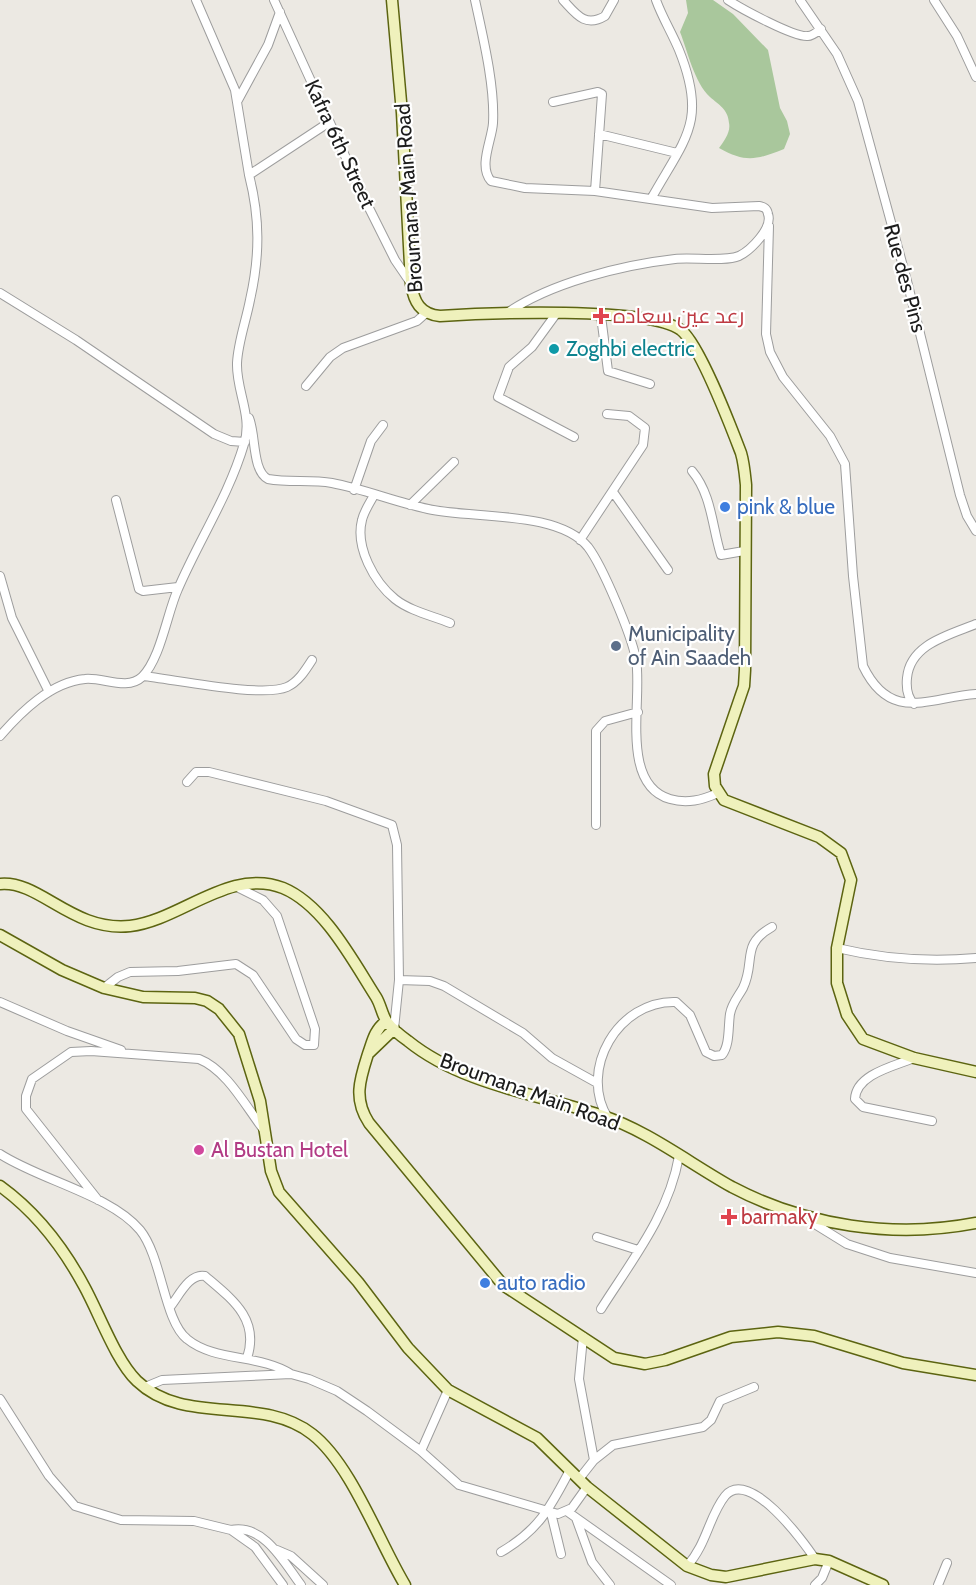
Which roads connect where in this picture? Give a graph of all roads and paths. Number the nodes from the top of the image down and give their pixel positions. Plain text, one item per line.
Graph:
1 (196, 0) edge
2 (274, 0) edge
3 (392, 0) edge
4 (475, 0) edge
5 (563, 0) edge
6 (614, 0) edge
7 (656, 0) edge
8 (728, 0) edge
9 (800, 0) edge
10 (934, 0) edge
11 (280, 12) junction
12 (821, 29) junction
13 (976, 77) edge
14 (238, 100) junction
15 (554, 102) dead end
16 (328, 123) junction
17 (599, 134) junction
18 (677, 153) junction
19 (249, 175) junction
20 (595, 191) junction
21 (651, 199) junction
22 (769, 226) junction
23 (411, 284) junction
24 (0, 292) edge
25 (426, 313) junction
26 (505, 313) junction
27 (556, 314) junction
28 (601, 316) junction
29 (650, 384) dead end
30 (306, 386) dead end
31 (246, 414) junction
32 (607, 414) dead end
33 (383, 425) dead end
34 (574, 437) dead end
35 (245, 442) junction
36 (454, 462) dead end
37 (692, 471) dead end
38 (354, 490) junction
39 (613, 492) junction
40 (375, 495) junction
41 (116, 500) dead end
42 (410, 505) junction
43 (976, 531) edge
44 (580, 540) junction
45 (744, 551) junction
46 (668, 570) dead end
47 (0, 576) edge
48 (178, 587) junction
49 (450, 623) dead end
50 (976, 624) edge
51 (312, 660) dead end
52 (143, 676) junction
53 (49, 692) junction
54 (976, 694) edge
55 (914, 704) junction
56 (638, 712) junction
57 (0, 736) edge
58 (187, 782) dead end
59 (718, 793) junction
60 (596, 825) dead end
61 (0, 884) edge
62 (234, 886) junction
63 (772, 927) dead end
64 (0, 934) edge
65 (837, 948) junction
66 (976, 958) edge
67 (399, 980) junction
68 (104, 988) junction
69 (0, 1002) edge
70 (392, 1023) junction
71 (137, 1054) junction
72 (914, 1058) junction
73 (976, 1072) edge
74 (597, 1083) junction
75 (608, 1118) junction
76 (932, 1121) dead end
77 (266, 1134) junction
78 (0, 1154) edge
79 (679, 1156) junction
80 (0, 1186) edge
81 (98, 1200) junction
82 (801, 1216) junction
83 (976, 1223) edge
84 (597, 1237) dead end
85 (638, 1251) junction
86 (976, 1273) edge
87 (170, 1307) junction
88 (601, 1309) dead end
89 (583, 1337) junction
90 (247, 1358) junction
91 (291, 1374) junction
92 (976, 1375) edge
93 (145, 1387) junction
94 (754, 1387) dead end
95 (448, 1390) junction
96 (0, 1398) edge
97 (421, 1451) junction
98 (594, 1460) junction
99 (570, 1470) junction
100 (579, 1479) junction
101 (587, 1487) junction
102 (568, 1512) junction
103 (550, 1513) junction
104 (576, 1517) junction
105 (231, 1530) junction
106 (274, 1549) junction
107 (501, 1552) dead end
108 (561, 1554) dead end
109 (815, 1559) junction
110 (829, 1561) junction
111 (947, 1563) dead end
112 (687, 1566) junction
113 (291, 1572) junction
114 (281, 1582) edge
115 (302, 1585) edge
116 (323, 1585) edge
117 (405, 1585) edge
118 (610, 1585) edge
119 (671, 1585) edge
120 (815, 1585) edge
121 (883, 1585) edge
122 (938, 1585) edge

1 - 14 street
2 - 11 street, Kafra 6th Street
3 - 23 main road, Broumana Main Road
4 - 20 street
5 - 6 street
7 - 18 street
8 - 12 street
9 - 12 street, Rue des Pins
10 - 13 street
11 - 14 street
11 - 16 street, Kafra 6th Street
12 - 43 street, Rue des Pins
14 - 19 street
15 - 17 street
16 - 19 street
16 - 23 street, Kafra 6th Street
17 - 18 street
17 - 20 street
18 - 21 street
19 - 31 street
20 - 21 street
21 - 22 street
22 - 26 street
22 - 55 street
23 - 25 main road, Broumana Main Road
24 - 35 street
25 - 26 main road, Broumana Main Road
25 - 30 street
26 - 27 main road, Broumana Main Road
27 - 28 main road, Broumana Main Road
27 - 34 street
28 - 29 street
28 - 45 main road, Broumana Main Road
31 - 35 street
31 - 38 street
32 - 39 street
33 - 38 street
35 - 48 street
36 - 42 street
37 - 45 street
38 - 40 street
39 - 44 street
39 - 46 street
40 - 42 street
40 - 49 street
41 - 48 street
42 - 44 street
44 - 56 street
45 - 59 main road, Broumana Main Road
47 - 53 street
48 - 52 street
50 - 55 street
51 - 52 street
52 - 53 street
53 - 57 street
54 - 55 street
56 - 59 street
56 - 60 street
58 - 67 street
59 - 65 main road
61 - 62 main road
62 - 68 street
62 - 70 main road
63 - 74 street
64 - 68 main road
65 - 66 street
65 - 72 main road
67 - 70 street
67 - 74 street
68 - 77 main road
69 - 71 street
70 - 75 main road, Broumana Main Road
70 - 89 main road
71 - 77 street
71 - 81 street
72 - 73 main road
72 - 76 street
74 - 75 street
75 - 79 main road, Broumana Main Road
77 - 95 main road
78 - 81 street
79 - 82 main road, Broumana Main Road
79 - 85 street
80 - 93 main road
81 - 87 street
82 - 83 main road, Broumana Main Road
82 - 86 street
84 - 85 street
85 - 88 street
87 - 90 street
87 - 90 street
89 - 92 main road
89 - 98 street
90 - 91 street
91 - 93 street
91 - 97 street
93 - 117 main road
94 - 98 street
95 - 97 street
95 - 99 main road
96 - 105 street
97 - 103 street
98 - 100 street
99 - 100 main road
99 - 103 street
100 - 101 main road
101 - 102 street
101 - 112 main road
102 - 103 street
102 - 104 street
103 - 107 street
103 - 108 street
104 - 118 street
104 - 119 street
105 - 106 street
105 - 114 street
106 - 113 street
106 - 116 street
109 - 110 main road
109 - 112 main road
109 - 112 street
110 - 120 street
110 - 121 main road
111 - 122 street
113 - 114 street
113 - 115 street

